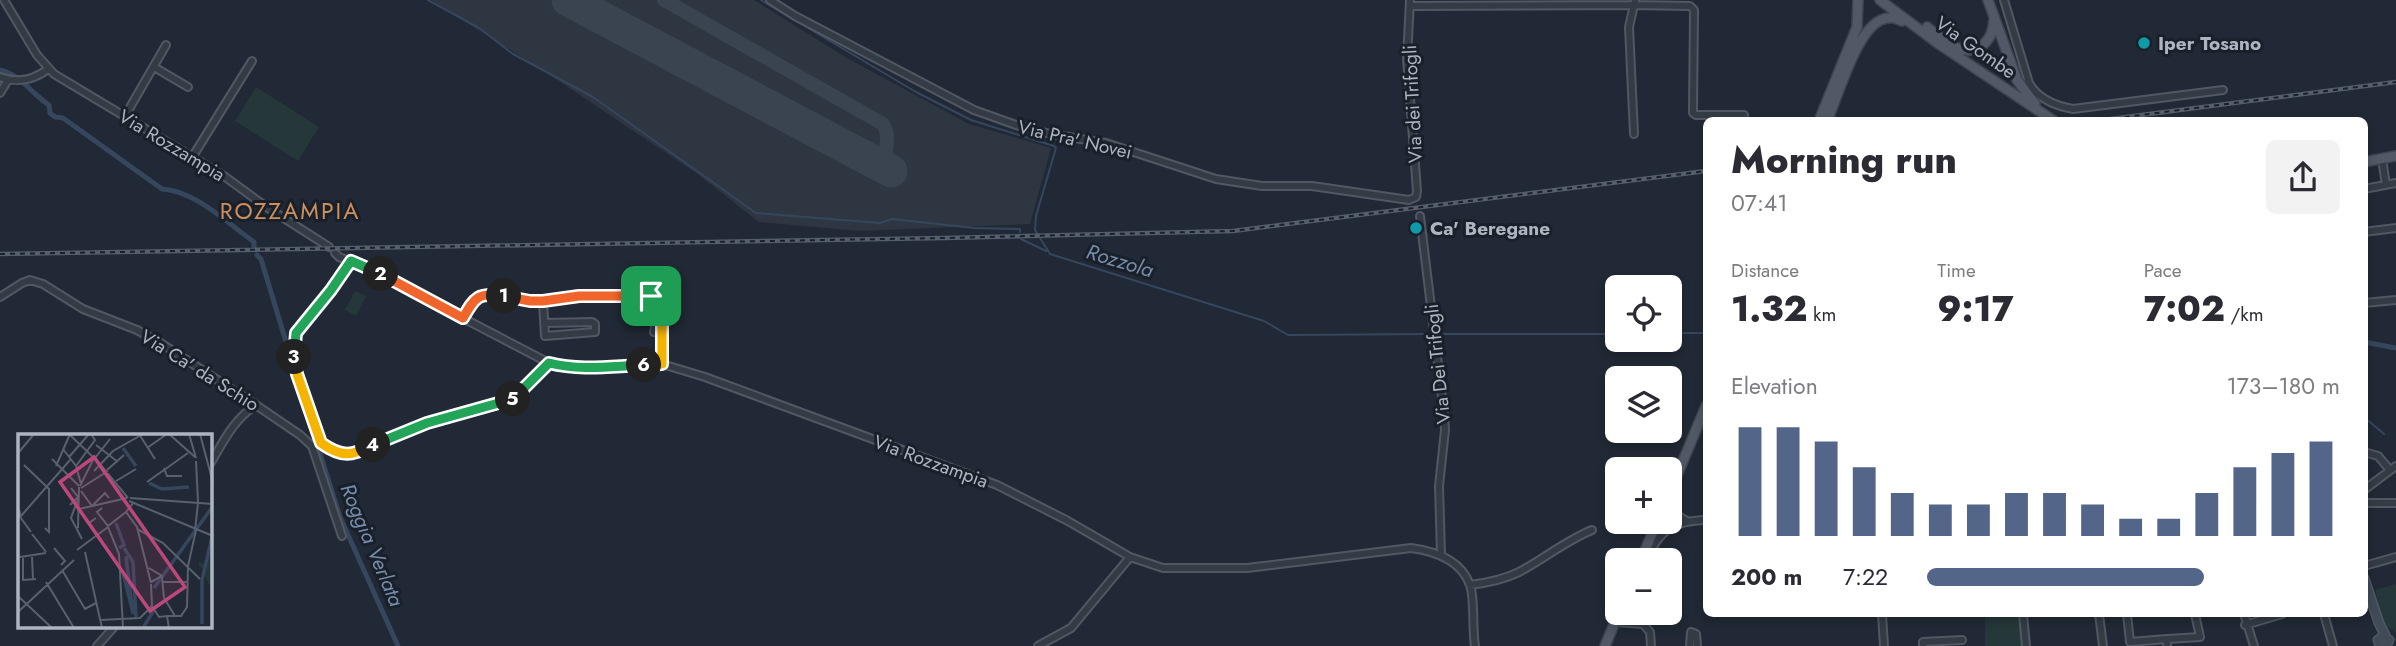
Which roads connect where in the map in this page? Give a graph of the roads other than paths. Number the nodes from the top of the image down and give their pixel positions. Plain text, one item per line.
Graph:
1 (4, 0) edge
2 (770, 0) edge
3 (1858, 0) edge
4 (1880, 0) edge
5 (1888, 0) edge
6 (1988, 0) edge
7 (2004, 0) edge
8 (1410, 3) edge
9 (1634, 3) edge
10 (1892, 10) junction
11 (1913, 18) junction
12 (1994, 20) junction
13 (1989, 40) junction
14 (1936, 42) junction
15 (1859, 45) junction
16 (166, 46) dead end
17 (1957, 56) junction
18 (252, 61) dead end
19 (154, 67) junction
20 (48, 69) junction
21 (0, 77) edge
22 (8, 80) junction
23 (188, 87) dead end
24 (2223, 90) dead end
25 (0, 93) edge
26 (125, 116) junction
27 (1744, 116) dead end
28 (1821, 117) edge
29 (1830, 117) edge
30 (2048, 117) edge
31 (2049, 117) edge
32 (1634, 134) dead end
33 (193, 156) junction
34 (2396, 156) edge
35 (2382, 159) junction
36 (2368, 161) edge
37 (2396, 183) edge
38 (2386, 185) junction
39 (2368, 189) edge
40 (1405, 200) joint
41 (1420, 216) dead end
42 (2396, 228) edge
43 (2368, 232) edge
44 (329, 247) dead end
45 (335, 253) dead end
46 (351, 261) junction
47 (0, 297) edge
48 (2396, 300) edge
49 (543, 301) junction
50 (2368, 303) edge
51 (463, 318) junction
52 (544, 323) junction
53 (549, 363) junction
54 (662, 364) junction
55 (256, 405) junction
56 (1703, 413) edge
57 (1692, 439) junction
58 (317, 445) junction
59 (2368, 453) edge
60 (212, 461) edge
61 (1682, 463) edge
62 (2393, 468) edge
63 (2368, 487) edge
64 (2368, 503) edge
65 (2396, 503) edge
66 (1703, 520) edge
67 (1687, 521) junction
68 (1592, 530) dead end
69 (342, 536) dead end
70 (1652, 548) edge
71 (1441, 554) junction
72 (1130, 557) junction
73 (2396, 557) edge
74 (2368, 565) edge
75 (1469, 584) junction
76 (2368, 593) edge
77 (1882, 617) edge
78 (2023, 617) edge
79 (2099, 617) edge
80 (2127, 617) edge
81 (2196, 617) edge
82 (2244, 617) edge
83 (2272, 617) edge
84 (2325, 617) edge
85 (1614, 625) edge
86 (1644, 625) edge
87 (2245, 625) junction
88 (113, 628) edge
89 (1962, 640) dead end
90 (2387, 641) edge
91 (2167, 643) edge
92 (97, 646) edge
93 (1038, 646) edge
94 (1475, 646) edge
95 (1605, 646) edge
96 (1651, 646) edge
97 (1690, 646) edge
98 (1697, 646) edge
99 (1884, 646) edge
100 (1923, 646) edge
101 (2026, 646) edge
102 (2103, 646) edge
103 (2254, 646) edge
104 (2333, 646) edge

1 - 20 street
2 - 40 street, Via Pra' Novei
3 - 28 main road
4 - 10 main road, Via Gombe
5 - 11 main road
6 - 12 main road
7 - 24 street
8 - 9 street
8 - 40 street, Via dei Trifogli
9 - 27 street
9 - 32 street
10 - 11 main road
10 - 14 main road, Via Gombe
10 - 15 main road
11 - 13 main road
12 - 13 main road
12 - 31 main road
13 - 17 main road
14 - 15 main road
14 - 17 main road, Via Gombe
15 - 29 main road
16 - 19 street
17 - 30 main road, Via Gombe
18 - 33 street
19 - 23 street
19 - 26 street
20 - 22 street
20 - 26 street, Via Rozzampia
21 - 22 street
22 - 25 street
26 - 33 street, Via Rozzampia
33 - 44 street, Via Rozzampia
34 - 35 main road
35 - 36 main road
35 - 38 street
37 - 38 street
38 - 39 street
41 - 71 street, Via Dei Trifogli
42 - 43 street
45 - 46 street, Via Rozzampia
46 - 51 street, Via Rozzampia
46 - 58 street
47 - 55 street, Via Ca' da Schio
48 - 50 street
49 - 51 street
49 - 52 street
49 - 54 street
51 - 53 street, Via Rozzampia
52 - 52 street
53 - 54 street, Via Rozzampia
53 - 58 street, Via Ca' da Schio
54 - 72 street, Via Rozzampia
55 - 58 street, Via Ca' da Schio
55 - 60 street
56 - 57 main road
57 - 61 main road
57 - 67 street
58 - 69 street
59 - 62 street
62 - 63 street
64 - 65 street
66 - 67 street
67 - 70 street
68 - 75 street
71 - 72 street, Via Rozzampia
71 - 75 street
72 - 93 street
73 - 74 street
75 - 94 street
76 - 90 main road
77 - 99 street
78 - 101 street
79 - 102 street
80 - 91 street
81 - 91 street
82 - 87 street
83 - 87 street
84 - 104 street
85 - 95 main road
86 - 96 street
87 - 103 street
88 - 92 street
89 - 100 street
97 - 98 street

